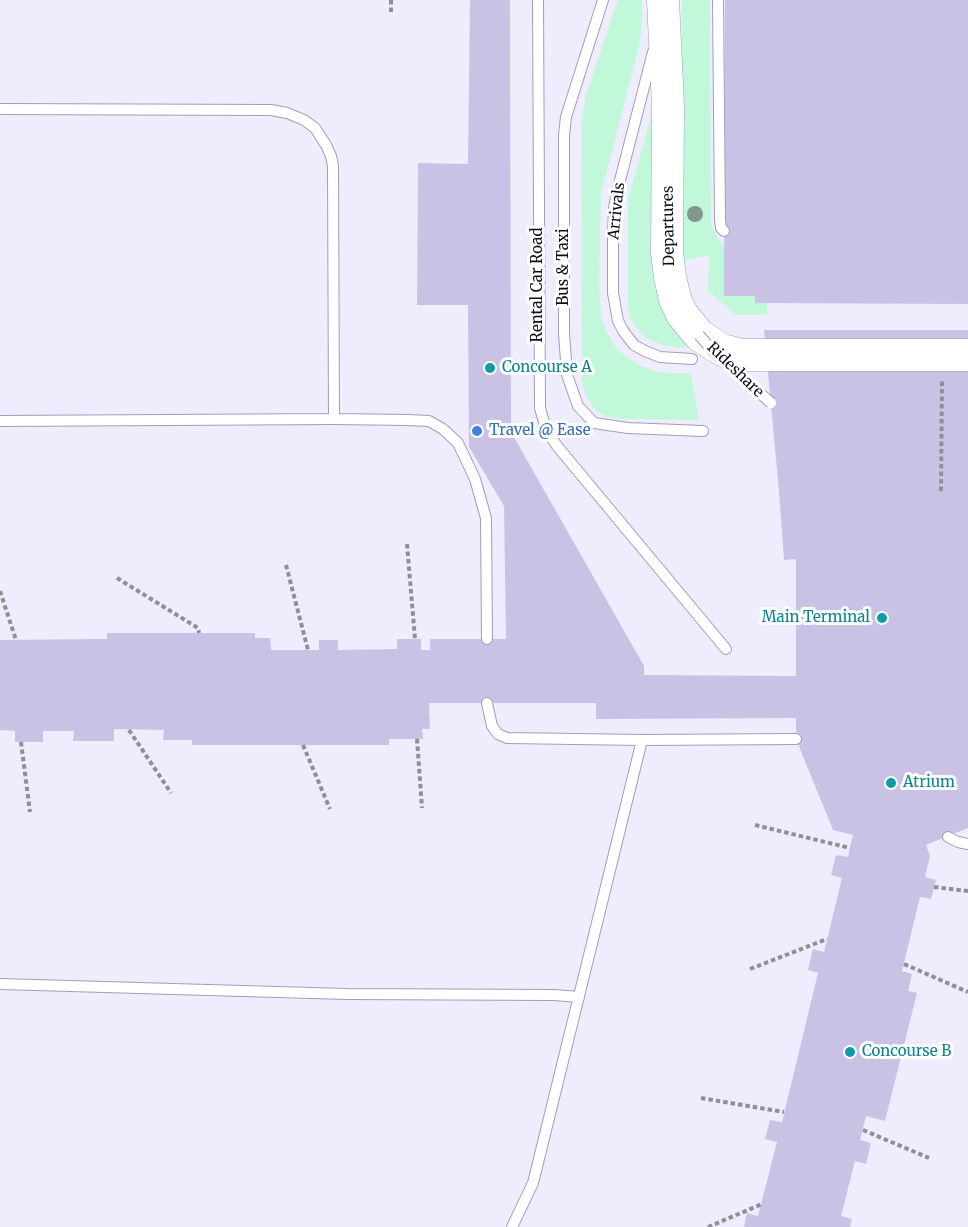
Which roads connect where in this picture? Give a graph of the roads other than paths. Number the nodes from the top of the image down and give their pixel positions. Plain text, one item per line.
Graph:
1 (538, 0) edge
2 (603, 0) edge
3 (717, 0) edge
4 (662, 8) edge
5 (0, 109) edge
6 (724, 231) dead end
7 (696, 347) junction
8 (955, 355) edge
9 (771, 404) dead end
10 (334, 419) junction
11 (0, 421) edge
12 (703, 431) dead end
13 (487, 639) dead end
14 (726, 649) dead end
15 (487, 703) dead end
16 (796, 739) dead end
17 (642, 740) junction
18 (948, 837) dead end
19 (968, 844) edge
20 (0, 984) edge
21 (579, 997) junction
22 (512, 1227) edge

1 - 14 lane, Rental Car Road
2 - 12 lane, Bus & Taxi
3 - 6 lane
4 - 7 main road, Departures
4 - 7 lane, Arrivals
5 - 10 lane
7 - 8 main road, Departures, bridge
7 - 9 lane, Rideshare, bridge
10 - 11 lane
10 - 13 lane
15 - 17 lane
16 - 17 lane
17 - 21 lane
18 - 19 lane
20 - 21 lane
21 - 22 lane

